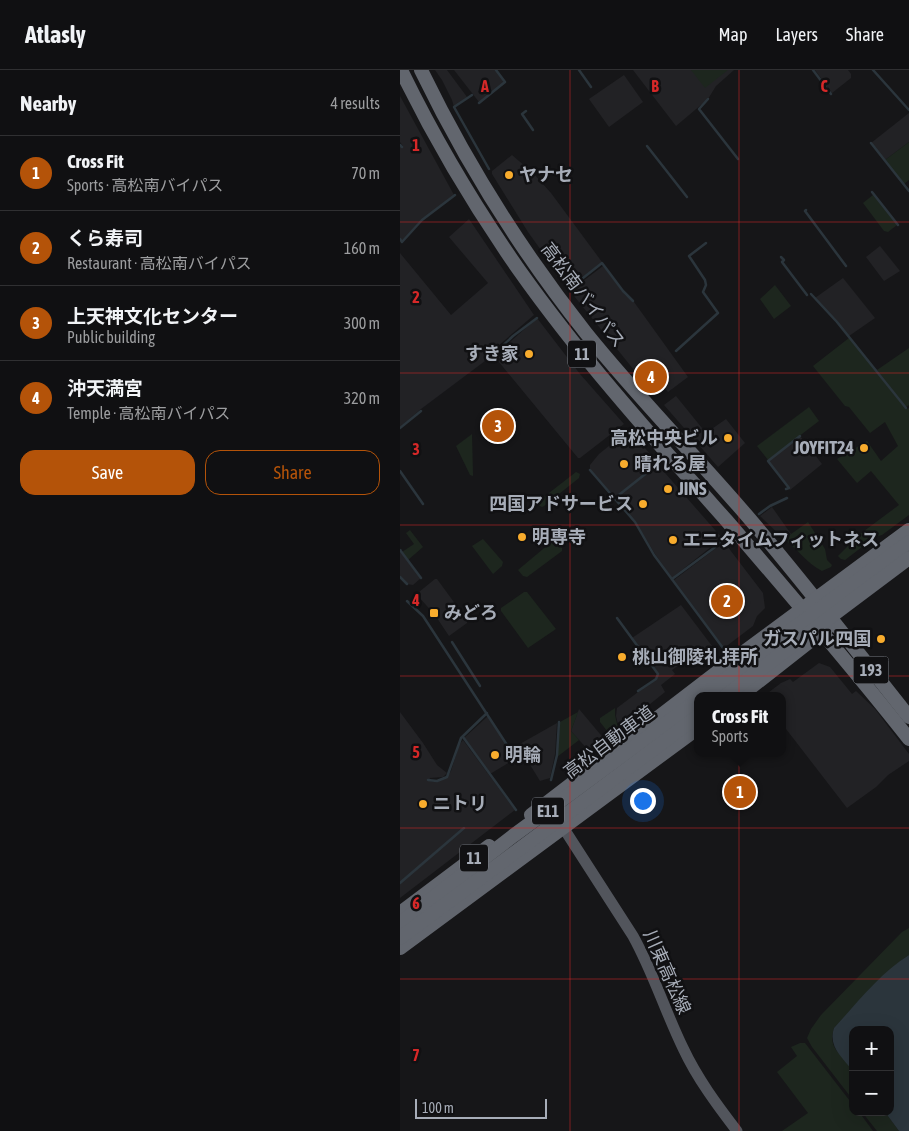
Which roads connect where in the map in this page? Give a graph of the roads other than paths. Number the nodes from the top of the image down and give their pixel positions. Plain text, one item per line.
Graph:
1 (401, 70) edge
2 (421, 70) edge
3 (909, 530) edge
4 (766, 539) junction
5 (909, 542) edge
6 (909, 558) edge
7 (909, 566) edge
8 (783, 588) junction
9 (829, 589) junction
10 (815, 599) junction
11 (802, 609) junction
12 (834, 622) junction
13 (776, 628) junction
14 (822, 632) junction
15 (838, 650) junction
16 (795, 653) junction
17 (705, 692) edge
18 (730, 692) edge
19 (745, 692) edge
20 (694, 700) edge
21 (694, 700) edge
22 (909, 717) edge
23 (694, 720) edge
24 (694, 720) edge
25 (694, 731) edge
26 (909, 739) edge
27 (547, 802) junction
28 (563, 828) junction
29 (400, 913) edge
30 (400, 923) edge
31 (400, 938) edge
32 (400, 948) edge
33 (737, 1131) edge

1 - 8 highway, 高松南バイパス / 11
2 - 4 highway, 高松南バイパス / 11
3 - 9 highway, 11
4 - 9 highway
4 - 10 highway, 高松南バイパス / 11
5 - 17 highway, 高松自動車道 / E11, bridge
6 - 18 highway, bridge
7 - 12 highway
8 - 11 highway, 高松南バイパス / 11
8 - 13 highway
9 - 10 highway, 11
10 - 11 highway, 11
10 - 12 highway, 高松南バイパス / 11
11 - 13 highway, 11
11 - 14 highway, 高松南バイパス / 11
12 - 14 highway
12 - 22 highway, 193
13 - 27 highway, 11
14 - 15 highway, 193
14 - 16 highway
15 - 16 highway
15 - 26 highway, 193
16 - 19 highway
20 - 27 highway, 11
21 - 30 highway, 高松自動車道 / E11, bridge
23 - 28 highway, 11
24 - 31 highway, 高松自動車道 / E11, bridge
25 - 28 highway, 11
27 - 28 main road, 川東高松線
27 - 29 highway, 11
28 - 32 highway, 11
28 - 33 main road, 川東高松線

